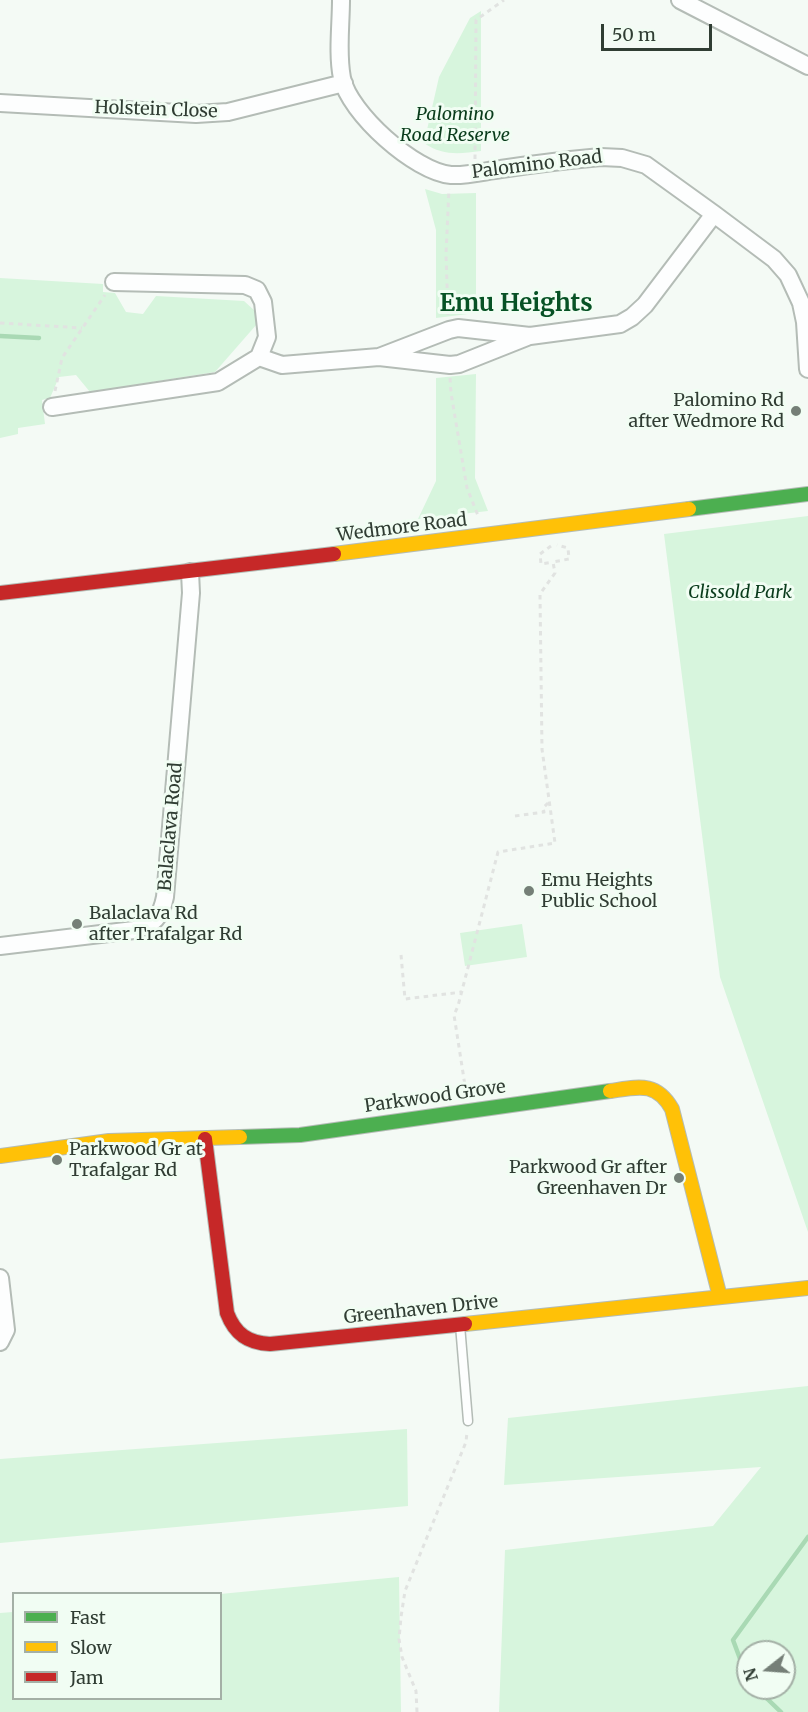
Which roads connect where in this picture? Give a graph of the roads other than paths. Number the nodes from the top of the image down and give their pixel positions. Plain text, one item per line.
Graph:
1 (341, 0) edge
2 (680, 0) edge
3 (808, 66) edge
4 (344, 83) junction
5 (0, 103) edge
6 (714, 214) junction
7 (114, 282) road end
8 (530, 336) junction
9 (259, 357) junction
10 (379, 357) junction
11 (808, 369) edge
12 (52, 407) road end
13 (808, 494) edge
14 (190, 572) junction
15 (0, 593) edge
16 (0, 946) edge
17 (206, 1139) junction
18 (0, 1156) edge
19 (0, 1278) edge
20 (808, 1288) edge
21 (720, 1297) junction
22 (460, 1324) junction
23 (1, 1341) edge
24 (468, 1421) road end

1 - 4 street, Palomino Road
2 - 3 street
4 - 5 street, Holstein Close
4 - 6 street, Palomino Road
6 - 8 street
6 - 11 street, Palomino Road
7 - 9 street
8 - 10 street
8 - 10 street
9 - 10 street
9 - 12 street
13 - 14 street, Wedmore Road
14 - 15 street, Wedmore Road
14 - 16 street, Balaclava Road
17 - 18 street, Parkwood Grove
17 - 21 street, Parkwood Grove
17 - 22 street, Greenhaven Drive
19 - 23 street
20 - 21 street, Greenhaven Drive
21 - 22 street, Greenhaven Drive
22 - 24 lane

